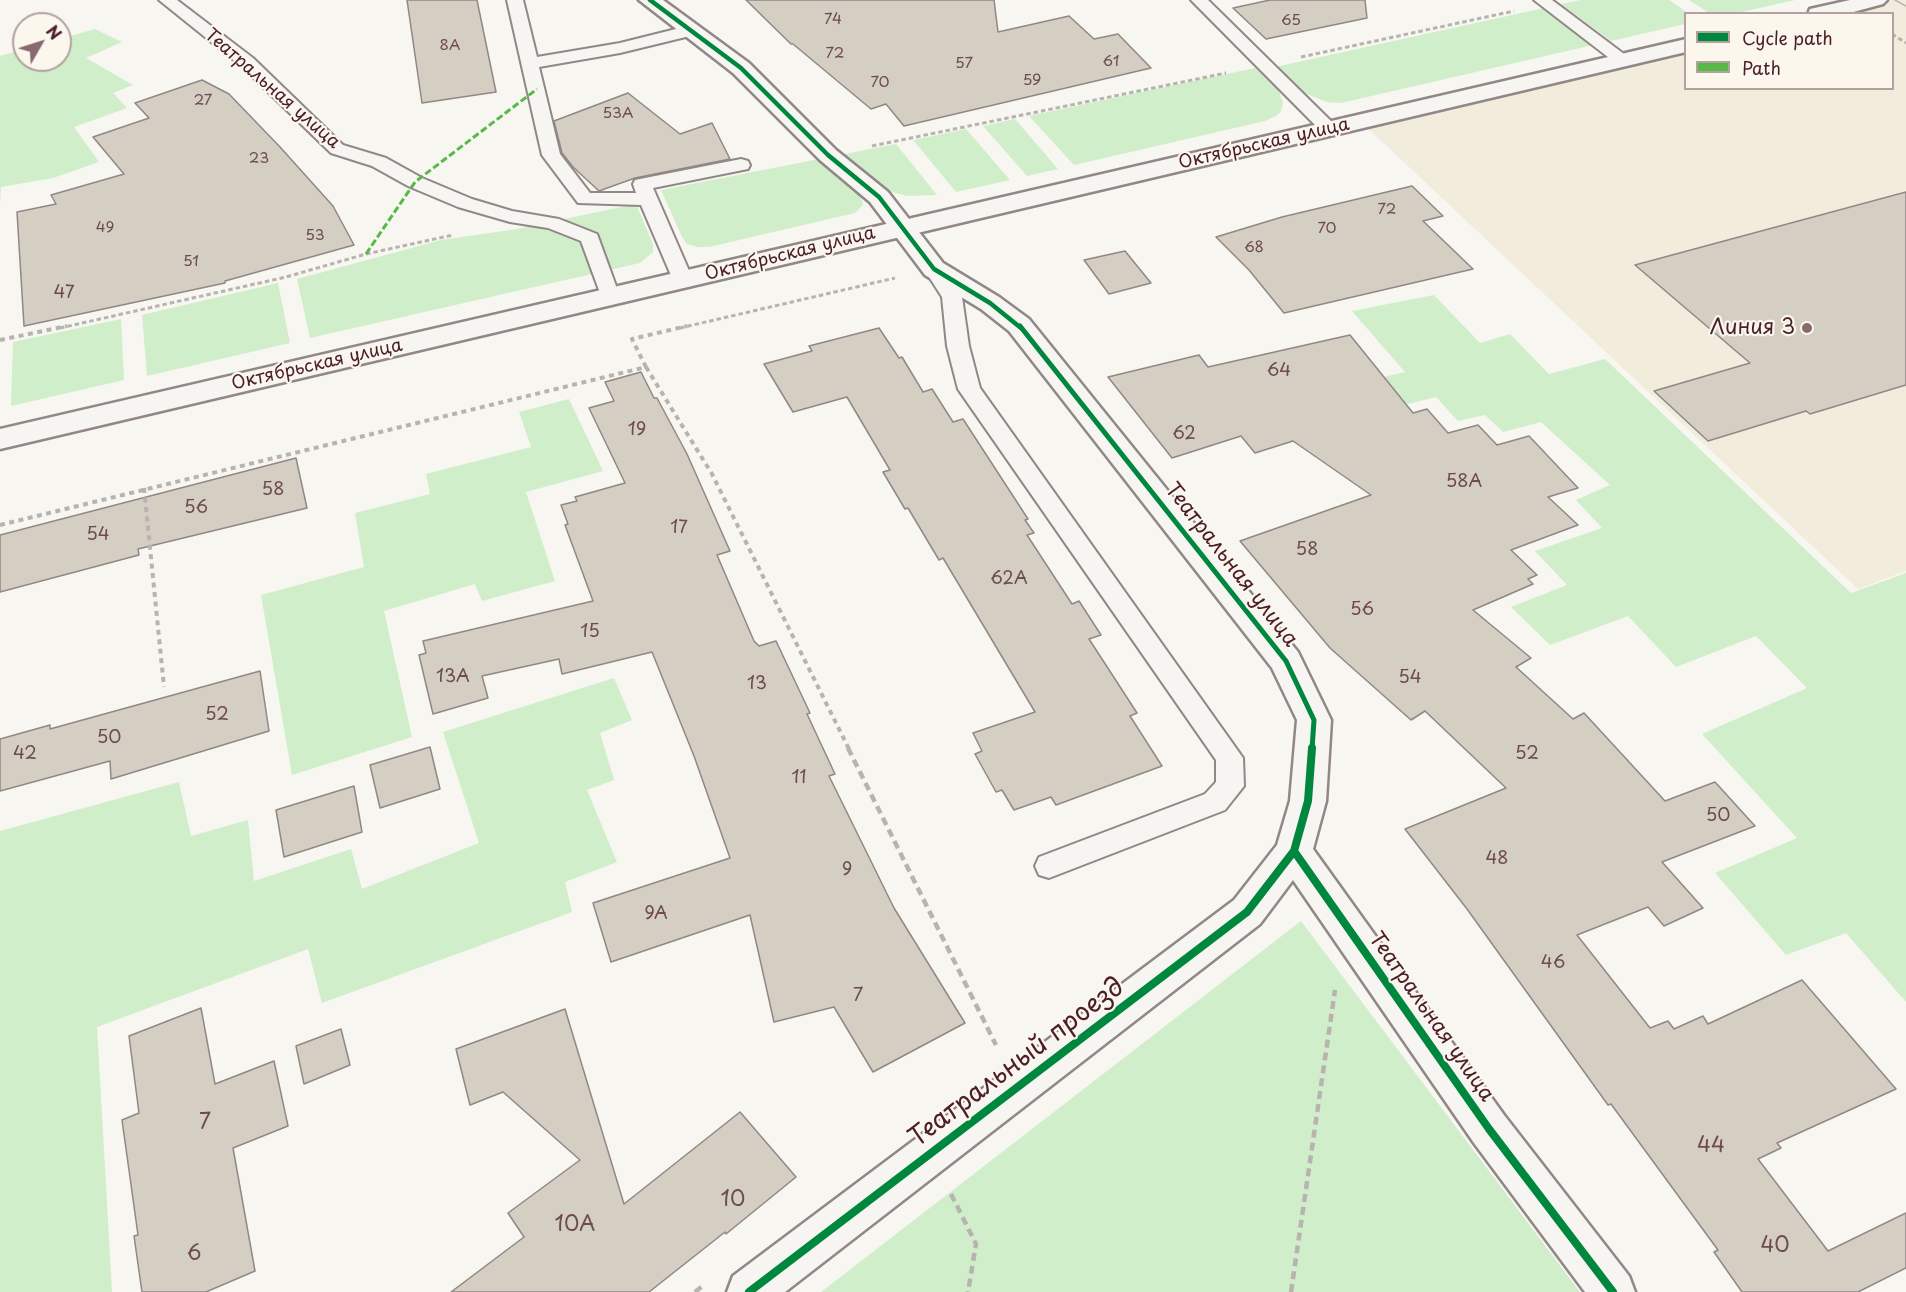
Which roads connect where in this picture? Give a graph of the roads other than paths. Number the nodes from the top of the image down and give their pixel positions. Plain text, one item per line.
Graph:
1 (167, 0) edge
2 (515, 0) edge
3 (650, 0) edge
4 (1199, 0) edge
5 (1876, 0) edge
6 (1544, 2) edge
7 (1826, 12) edge
8 (692, 30) junction
9 (1684, 45) edge
10 (1623, 60) junction
11 (531, 63) junction
12 (1329, 129) junction
13 (741, 165) dead end
14 (649, 199) junction
15 (903, 227) junction
16 (934, 269) junction
17 (683, 280) junction
18 (610, 297) junction
19 (0, 439) edge
20 (1294, 851) junction
21 (1049, 866) dead end
22 (749, 1292) edge
23 (1612, 1292) edge

1 - 18 lane, Театральная улица
2 - 11 lane
3 - 8 street, Театральная улица
4 - 12 lane
5 - 7 street
6 - 10 lane
8 - 11 lane
8 - 15 street, Театральная улица
9 - 10 street, Октябрьская улица
10 - 12 street, Октябрьская улица
11 - 14 lane
12 - 15 street, Октябрьская улица
13 - 14 lane
14 - 17 lane
15 - 16 street, Театральная улица
15 - 17 street, Октябрьская улица
16 - 20 street, Театральная улица
16 - 21 lane
17 - 18 street, Октябрьская улица
18 - 19 street, Октябрьская улица
20 - 22 street, Театральный проезд
20 - 23 street, Театральная улица

